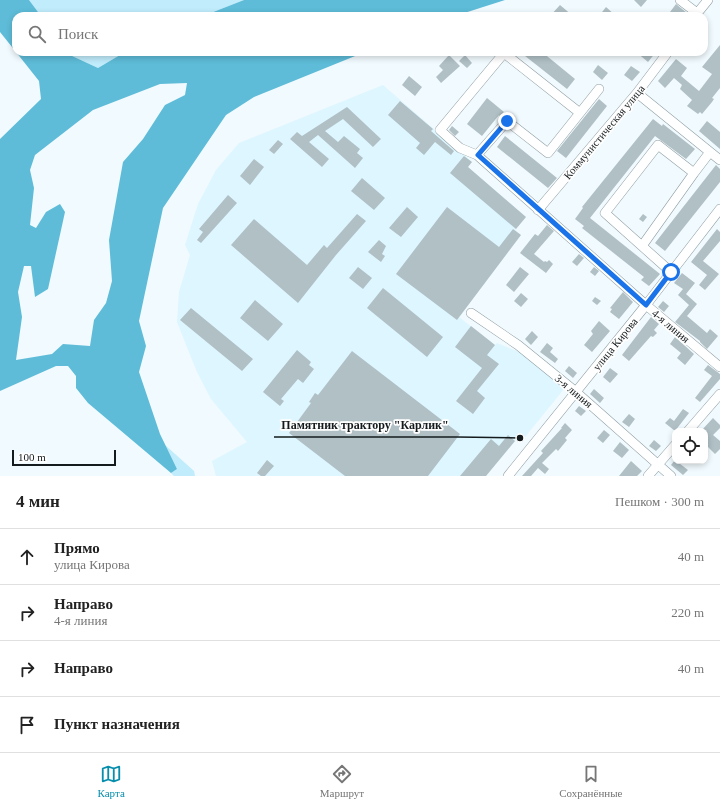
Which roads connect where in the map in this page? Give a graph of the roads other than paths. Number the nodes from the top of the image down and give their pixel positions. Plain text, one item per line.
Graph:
1 (680, 0) edge
2 (708, 0) edge
3 (693, 12) edge
4 (698, 12) edge
5 (502, 56) edge
6 (508, 56) edge
7 (665, 56) edge
8 (599, 89) dead end
9 (637, 93) junction
10 (580, 113) junction
11 (710, 152) junction
12 (478, 155) junction
13 (720, 160) edge
14 (694, 174) junction
15 (720, 209) edge
16 (538, 210) junction
17 (642, 246) junction
18 (671, 272) junction
19 (646, 305) junction
20 (471, 313) dead end
21 (720, 367) edge
22 (576, 392) junction
23 (720, 394) edge
24 (691, 428) edge
25 (672, 448) edge
26 (658, 464) junction
27 (508, 476) edge
28 (648, 476) edge
29 (671, 476) edge

1 - 3 street
2 - 4 street
5 - 12 street, 4-я линия
6 - 10 street, 4-я линия
7 - 9 street, Коммунистическая улица
8 - 10 street
9 - 11 street
9 - 16 street, Коммунистическая улица
10 - 12 street
11 - 13 street
11 - 14 street
12 - 16 street, 4-я линия
14 - 17 street
14 - 17 street
15 - 18 street, улица Кирова
16 - 19 street, 4-я линия
17 - 18 street
18 - 19 street, улица Кирова
19 - 21 street, 4-я линия
19 - 22 street, улица Кирова
20 - 22 street, 3-я линия
22 - 26 street, 3-я линия
22 - 27 street, улица Кирова
23 - 24 street
25 - 26 street
26 - 28 street
26 - 29 street, 3-я линия

